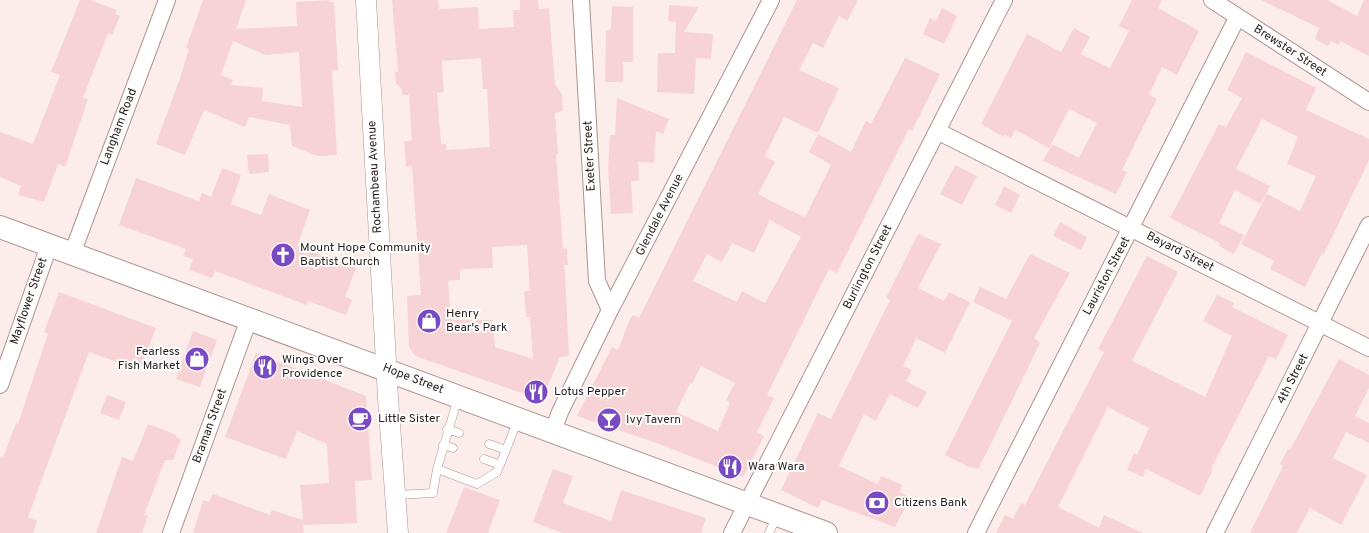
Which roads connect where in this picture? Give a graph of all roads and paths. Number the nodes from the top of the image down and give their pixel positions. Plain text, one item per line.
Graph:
1 (167, 0) edge
2 (366, 0) edge
3 (581, 0) edge
4 (771, 0) edge
5 (1004, 0) edge
6 (1212, 0) edge
7 (1237, 18) junction
8 (1369, 102) edge
9 (937, 131) junction
10 (1369, 225) edge
11 (0, 227) edge
12 (1132, 228) junction
13 (49, 246) junction
14 (72, 254) junction
15 (610, 310) junction
16 (249, 319) junction
17 (1321, 324) junction
18 (1369, 348) edge
19 (387, 369) junction
20 (0, 385) edge
21 (458, 396) junction
22 (518, 418) junction
23 (448, 429) junction
24 (553, 431) junction
25 (458, 433) dead end
26 (489, 444) dead end
27 (443, 445) junction
28 (453, 448) dead end
29 (506, 450) junction
30 (484, 459) dead end
31 (500, 465) junction
32 (437, 469) junction
33 (395, 495) junction
34 (748, 503) junction
35 (773, 524) edge
36 (171, 533) edge
37 (398, 533) edge
38 (732, 533) edge
39 (826, 533) edge
40 (976, 533) edge
41 (1215, 533) edge

1 - 14 street, Langham Road
2 - 19 street, Rochambeau Avenue
3 - 15 street, Exeter Street
4 - 15 street, Glendale Avenue
5 - 9 street, Burlington Street
6 - 7 street, Brewster Street
7 - 8 street, Brewster Street
7 - 12 street, Lauriston Street
9 - 12 street, Bayard Street
9 - 34 street, Burlington Street
10 - 17 street, 4th Street
11 - 13 main road, Hope Street
12 - 17 street, Bayard Street
12 - 40 street, Lauriston Street
13 - 14 main road, Hope Street
13 - 20 street, Mayflower Street
14 - 16 main road, Hope Street
15 - 24 street, Glendale Avenue
16 - 19 main road, Hope Street
16 - 36 street, Braman Street
17 - 18 street, Bayard Street
17 - 41 street, 4th Street
19 - 21 main road, Hope Street
19 - 33 street, Rochambeau Avenue
21 - 22 main road, Hope Street
21 - 23 lane
22 - 24 main road, Hope Street
22 - 29 lane
23 - 25 lane
23 - 27 lane
24 - 34 main road, Hope Street
26 - 29 lane
27 - 28 lane
27 - 32 lane
29 - 31 lane
30 - 31 lane
31 - 32 lane
32 - 33 lane
33 - 37 street, Rochambeau Avenue
34 - 35 main road, Hope Street
34 - 38 street, Burlington Street
35 - 39 main road, Hope Street

